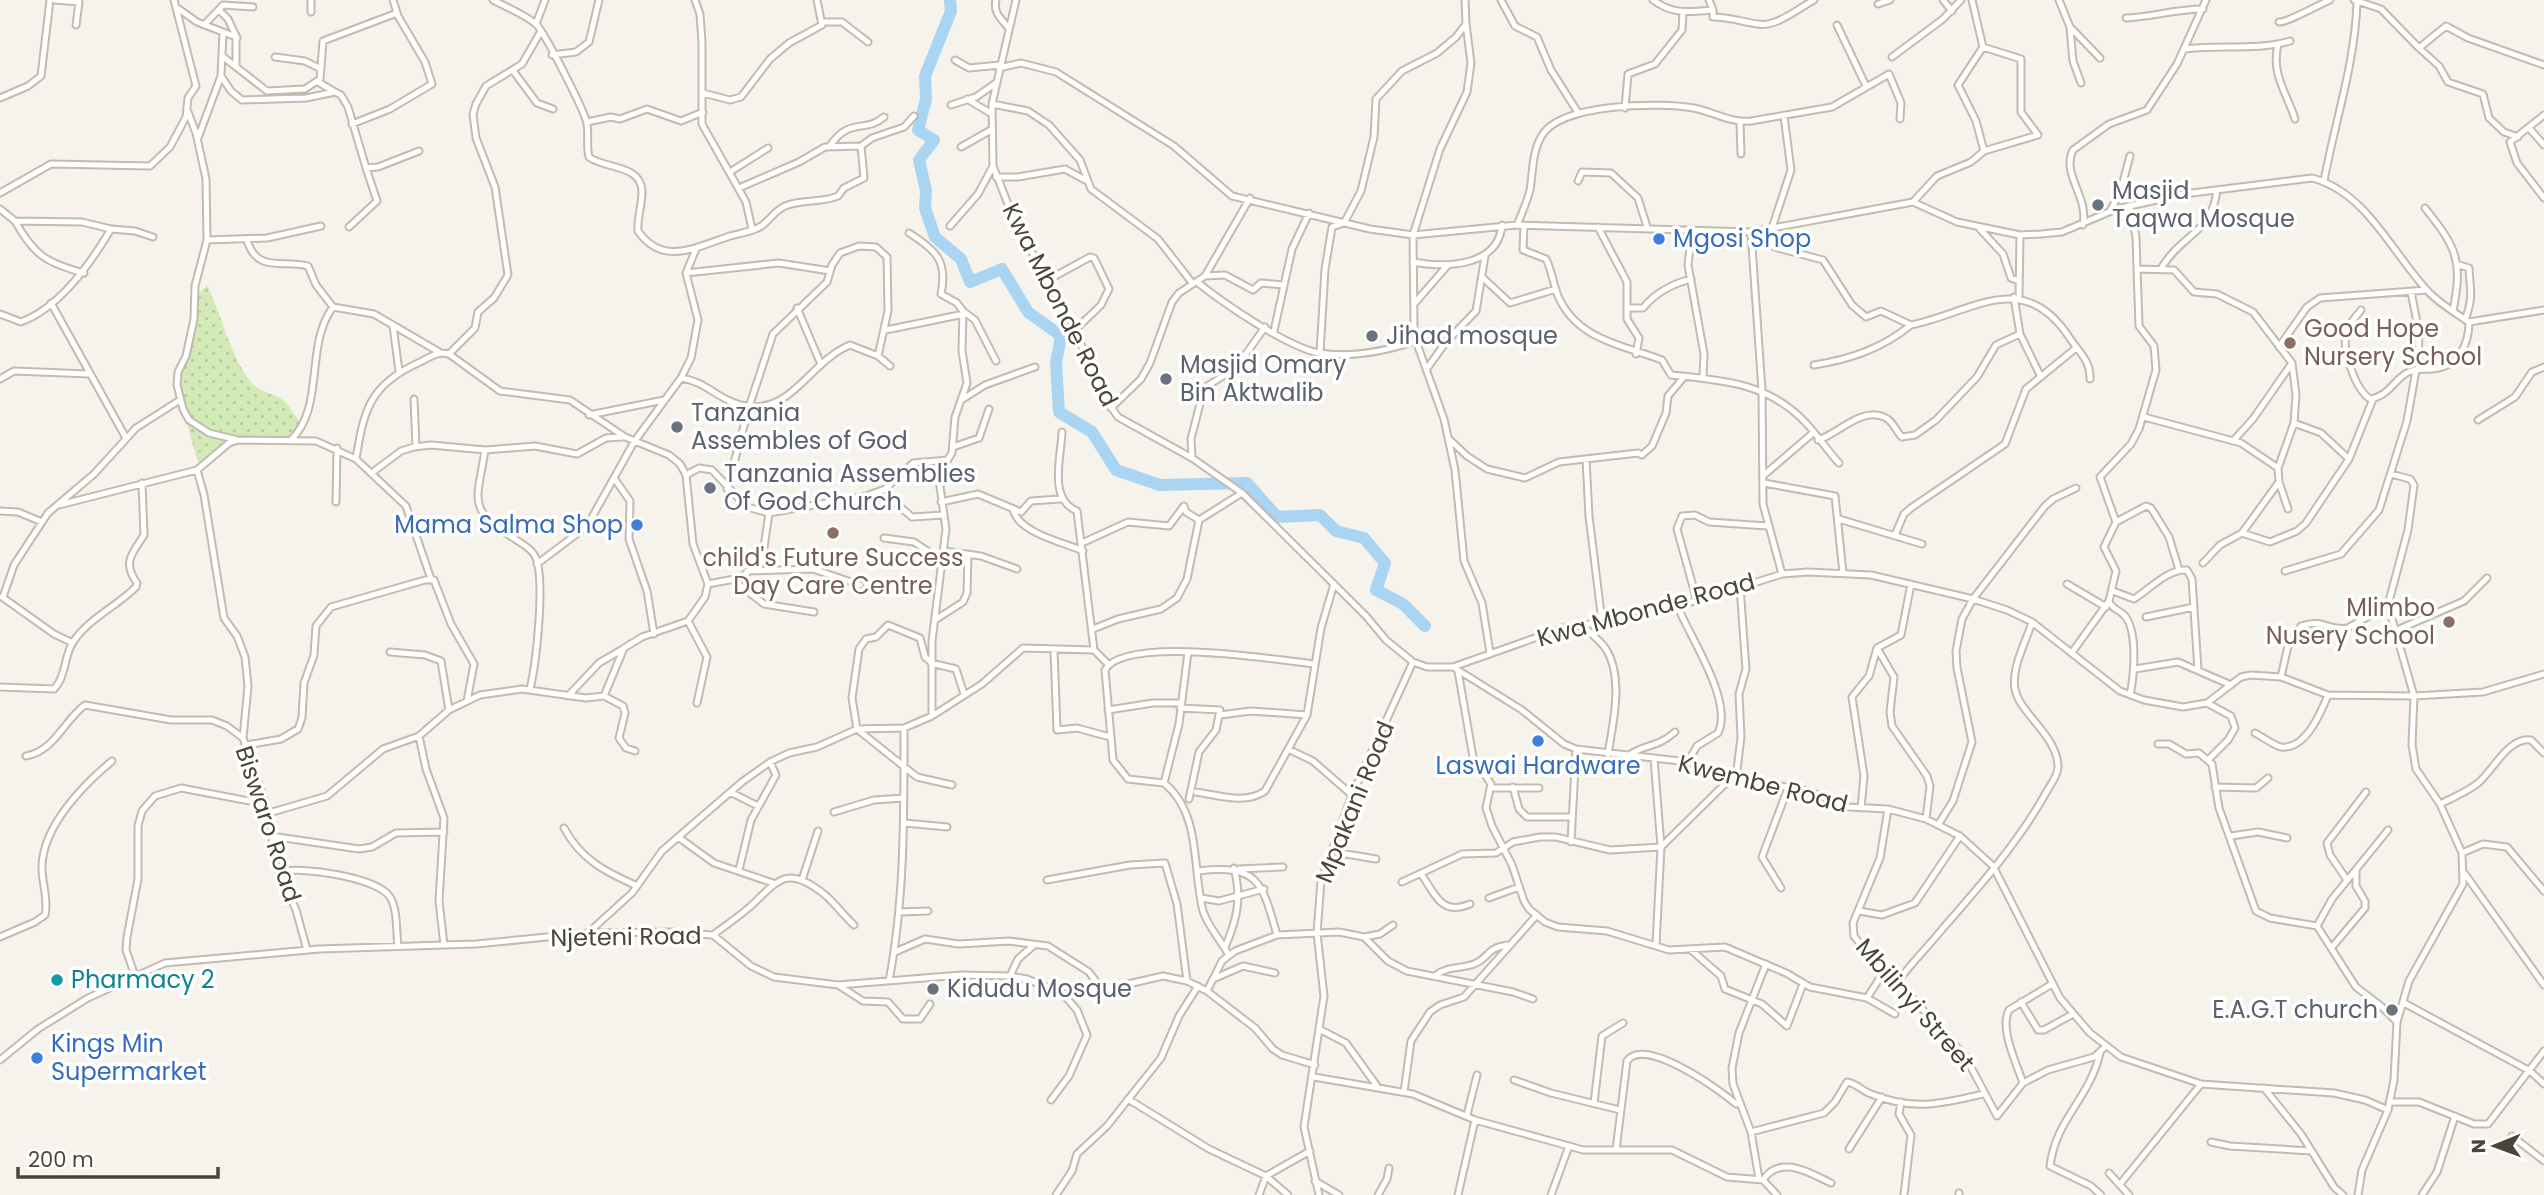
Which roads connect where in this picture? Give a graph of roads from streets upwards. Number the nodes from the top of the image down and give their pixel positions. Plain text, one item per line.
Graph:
1 (50, 0) edge
2 (55, 0) edge
3 (311, 0) edge
4 (393, 0) edge
5 (493, 0) edge
6 (545, 0) edge
7 (599, 0) edge
8 (695, 0) edge
9 (817, 0) edge
10 (996, 0) edge
11 (1016, 0) edge
12 (1465, 0) edge
13 (1501, 0) edge
14 (1653, 0) edge
15 (1709, 0) edge
16 (1814, 0) edge
17 (1890, 0) edge
18 (1943, 0) edge
19 (1961, 0) edge
20 (1972, 0) edge
21 (2059, 0) edge
22 (2206, 0) edge
23 (2330, 0) edge
24 (2356, 1) edge
25 (175, 3) edge
26 (1878, 4) dead end
27 (253, 7) dead end
28 (2203, 9) junction
29 (219, 10) junction
30 (1713, 10) junction
31 (1952, 11) junction
32 (311, 12) dead end
33 (397, 13) junction
34 (1683, 13) junction
35 (2126, 18) dead end
36 (822, 22) junction
37 (2280, 22) dead end
38 (1466, 23) junction
39 (204, 24) junction
40 (536, 24) junction
41 (1837, 25) dead end
42 (76, 26) dead end
43 (1008, 27) junction
44 (2070, 27) junction
45 (541, 31) junction
46 (223, 32) junction
47 (237, 38) junction
48 (2290, 41) dead end
49 (868, 42) dead end
50 (2278, 44) junction
51 (1983, 47) junction
52 (2419, 48) junction
53 (2184, 49) junction
54 (552, 55) junction
55 (222, 56) junction
56 (275, 57) dead end
57 (1892, 57) dead end
58 (2100, 58) dead end
59 (955, 60) dead end
60 (2544, 65) edge
61 (236, 67) junction
62 (1000, 67) junction
63 (321, 69) junction
64 (514, 72) junction
65 (221, 76) junction
66 (318, 82) junction
67 (996, 83) junction
68 (2081, 83) dead end
69 (1866, 86) junction
70 (335, 92) junction
71 (704, 93) junction
72 (0, 98) edge
73 (967, 99) junction
74 (992, 104) junction
75 (950, 105) dead end
76 (1625, 108) junction
77 (553, 109) dead end
78 (1577, 111) junction
79 (703, 112) junction
80 (188, 113) junction
81 (992, 114) junction
82 (2544, 115) edge
83 (915, 116) dead end
84 (1784, 116) junction
85 (884, 117) dead end
86 (1900, 118) dead end
87 (2295, 119) dead end
88 (587, 122) junction
89 (1740, 122) junction
90 (352, 124) junction
91 (2529, 128) junction
92 (991, 130) junction
93 (2518, 137) junction
94 (198, 138) junction
95 (2544, 145) edge
96 (829, 146) junction
97 (861, 146) junction
98 (961, 147) dead end
99 (768, 148) dead end
100 (419, 151) dead end
101 (1984, 151) junction
102 (1741, 154) dead end
103 (2130, 156) dead end
104 (993, 166) junction
105 (366, 168) junction
106 (730, 172) junction
107 (996, 177) junction
108 (1578, 181) dead end
109 (2324, 181) junction
110 (1089, 185) junction
111 (739, 188) junction
112 (2217, 190) junction
113 (0, 193) edge
114 (1250, 198) junction
115 (2544, 198) edge
116 (1913, 202) junction
117 (2130, 208) junction
118 (2426, 208) dead end
119 (0, 209) edge
120 (2110, 211) junction
121 (1309, 213) junction
122 (15, 221) junction
123 (1345, 223) junction
124 (1502, 225) junction
125 (1517, 225) junction
126 (1524, 225) junction
127 (2083, 225) junction
128 (321, 226) dead end
129 (950, 226) dead end
130 (1977, 226) junction
131 (349, 227) dead end
132 (1598, 227) junction
133 (1647, 227) junction
134 (1772, 228) junction
135 (110, 229) junction
136 (752, 229) junction
137 (1692, 230) junction
138 (1751, 232) junction
139 (1759, 232) junction
140 (909, 233) dead end
141 (1413, 235) junction
142 (2020, 235) junction
143 (153, 237) dead end
144 (207, 240) junction
145 (247, 240) junction
146 (696, 249) junction
147 (1485, 256) junction
148 (1413, 262) junction
149 (2459, 265) junction
150 (1447, 266) junction
151 (2162, 267) junction
152 (2138, 269) junction
153 (830, 271) junction
154 (84, 273) junction
155 (686, 273) junction
156 (1205, 276) junction
157 (1482, 277) junction
158 (1691, 279) junction
159 (1046, 281) junction
160 (2019, 281) junction
161 (1195, 283) junction
162 (1283, 285) junction
163 (1556, 289) junction
164 (2427, 290) junction
165 (2412, 292) junction
166 (2016, 297) junction
167 (51, 303) junction
168 (1414, 304) junction
169 (333, 307) junction
170 (797, 308) junction
171 (1627, 308) junction
172 (2361, 310) dead end
173 (2544, 310) edge
174 (2453, 311) junction
175 (964, 313) junction
176 (0, 314) edge
177 (2467, 321) junction
178 (1911, 325) junction
179 (393, 326) junction
180 (1265, 327) junction
181 (886, 330) junction
182 (1075, 330) junction
183 (1274, 331) junction
184 (2020, 334) junction
185 (1416, 341) junction
186 (2279, 347) junction
187 (2076, 348) junction
188 (439, 352) junction
189 (1320, 353) junction
190 (449, 354) junction
191 (1636, 354) junction
192 (878, 356) junction
193 (996, 361) dead end
194 (820, 362) junction
195 (2292, 363) junction
196 (1814, 365) dead end
197 (890, 366) dead end
198 (1035, 367) dead end
199 (1428, 367) junction
200 (2544, 367) edge
201 (399, 370) junction
202 (2417, 370) junction
203 (89, 374) junction
204 (2040, 375) junction
205 (1703, 376) junction
206 (681, 377) junction
207 (1684, 377) junction
208 (0, 379) edge
209 (2090, 379) dead end
210 (1762, 390) junction
211 (414, 399) dead end
212 (963, 399) junction
213 (2373, 399) junction
214 (180, 400) junction
215 (664, 400) junction
216 (749, 407) junction
217 (1111, 408) junction
218 (989, 409) dead end
219 (589, 415) junction
220 (2144, 416) junction
221 (2478, 420) dead end
222 (2294, 423) junction
223 (1062, 432) dead end
224 (1813, 433) junction
225 (625, 437) junction
226 (126, 438) junction
227 (1448, 439) junction
228 (238, 440) junction
229 (1818, 440) junction
230 (290, 441) junction
231 (2233, 441) junction
232 (635, 442) junction
233 (416, 447) junction
234 (953, 447) junction
235 (337, 448) junction
236 (485, 450) junction
237 (356, 458) junction
238 (1192, 458) junction
239 (1586, 459) junction
240 (2349, 459) junction
241 (948, 460) junction
242 (1839, 463) dead end
243 (2278, 468) junction
244 (197, 470) junction
245 (373, 472) junction
246 (2391, 474) junction
247 (686, 475) junction
248 (1764, 475) junction
249 (614, 478) junction
250 (2279, 482) junction
251 (142, 483) junction
252 (1765, 483) junction
253 (2076, 488) dead end
254 (727, 489) junction
255 (885, 489) junction
256 (1242, 493) junction
257 (1060, 499) junction
258 (336, 502) dead end
259 (941, 502) junction
260 (59, 505) junction
261 (1013, 509) junction
262 (2288, 509) dead end
263 (0, 512) edge
264 (769, 513) junction
265 (944, 515) junction
266 (1839, 519) junction
267 (1199, 520) junction
268 (42, 522) junction
269 (2116, 522) junction
270 (1767, 526) junction
271 (2242, 533) junction
272 (1895, 535) junction
273 (884, 538) dead end
274 (1082, 543) junction
275 (1922, 544) dead end
276 (1083, 551) junction
277 (943, 554) junction
278 (968, 554) junction
279 (2203, 563) dead end
280 (537, 564) junction
281 (1017, 569) dead end
282 (2179, 570) junction
283 (747, 571) junction
284 (2284, 571) dead end
285 (1843, 573) junction
286 (1782, 574) junction
287 (2487, 578) dead end
288 (431, 579) junction
289 (733, 580) junction
290 (708, 584) junction
291 (1334, 584) junction
292 (1911, 584) junction
293 (2067, 584) dead end
294 (860, 585) dead end
295 (1741, 587) junction
296 (2113, 591) junction
297 (1, 597) edge
298 (1973, 599) junction
299 (1697, 601) junction
300 (1677, 604) junction
301 (2107, 604) junction
302 (2388, 605) junction
303 (2194, 607) junction
304 (814, 612) dead end
305 (2146, 617) dead end
306 (935, 620) junction
307 (688, 621) junction
308 (1602, 622) junction
309 (2032, 622) junction
310 (1582, 625) junction
311 (1093, 629) junction
312 (2397, 630) junction
313 (654, 634) junction
314 (73, 643) junction
315 (624, 648) junction
316 (1877, 648) junction
317 (1054, 650) junction
318 (1094, 650) junction
319 (2073, 651) junction
320 (390, 652) dead end
321 (1188, 652) junction
322 (1490, 653) junction
323 (931, 662) junction
324 (1413, 662) junction
325 (1108, 664) junction
326 (1315, 664) junction
327 (1456, 669) junction
328 (2135, 669) junction
329 (2198, 670) junction
330 (2544, 674) edge
331 (2281, 677) junction
332 (2231, 685) junction
333 (0, 687) edge
334 (530, 689) junction
335 (964, 694) junction
336 (2130, 695) junction
337 (2328, 695) junction
338 (568, 696) junction
339 (604, 696) junction
340 (2414, 696) junction
341 (467, 701) junction
342 (697, 703) dead end
343 (2207, 703) junction
344 (1180, 706) junction
345 (449, 710) junction
346 (1108, 710) junction
347 (1220, 715) junction
348 (1307, 715) junction
349 (932, 716) junction
350 (904, 728) junction
351 (857, 729) junction
352 (1675, 732) dead end
353 (2255, 733) dead end
354 (419, 736) junction
355 (1110, 737) junction
356 (243, 738) junction
357 (2158, 744) dead end
358 (247, 745) junction
359 (1576, 749) junction
360 (1290, 750) junction
361 (635, 751) dead end
362 (2544, 753) edge
363 (1608, 754) junction
364 (26, 756) dead end
365 (1628, 756) junction
366 (1654, 758) junction
367 (2209, 759) junction
368 (112, 761) dead end
369 (770, 762) junction
370 (1688, 762) junction
371 (904, 768) junction
372 (1734, 778) junction
373 (2268, 778) dead end
374 (1164, 783) junction
375 (952, 785) dead end
376 (1513, 787) junction
377 (2215, 787) junction
378 (1492, 788) junction
379 (1539, 788) dead end
380 (1788, 788) junction
381 (730, 792) junction
382 (1196, 792) dead end
383 (2366, 792) dead end
384 (1352, 795) junction
385 (904, 798) junction
386 (1189, 799) dead end
387 (265, 804) junction
388 (2440, 804) junction
389 (758, 806) junction
390 (1861, 808) junction
391 (1888, 809) junction
392 (269, 813) junction
393 (834, 813) dead end
394 (1570, 817) junction
395 (1926, 819) junction
396 (905, 823) junction
397 (1938, 825) junction
398 (947, 827) dead end
399 (564, 828) dead end
400 (2388, 830) dead end
401 (818, 831) dead end
402 (444, 832) junction
403 (271, 836) junction
404 (1960, 836) junction
405 (2231, 836) junction
406 (678, 837) junction
407 (2287, 838) dead end
408 (1570, 842) junction
409 (1661, 847) junction
410 (1505, 848) junction
411 (2462, 853) junction
412 (1376, 859) dead end
413 (1327, 861) junction
414 (1993, 866) junction
415 (1283, 867) dead end
416 (1237, 869) junction
417 (739, 870) junction
418 (2356, 870) junction
419 (1198, 871) junction
420 (279, 872) junction
421 (1421, 874) junction
422 (2465, 874) junction
423 (802, 880) junction
424 (1047, 880) dead end
425 (2347, 880) junction
426 (1402, 882) dead end
427 (773, 883) junction
428 (637, 886) junction
429 (1519, 887) junction
430 (1781, 888) dead end
431 (1264, 889) junction
432 (2544, 891) edge
433 (1239, 895) junction
434 (1201, 898) junction
435 (1489, 898) dead end
436 (1470, 904) dead end
437 (928, 911) dead end
438 (1858, 911) junction
439 (900, 912) junction
440 (1536, 916) junction
441 (854, 925) dead end
442 (1393, 925) dead end
443 (2317, 926) junction
444 (588, 933) junction
445 (1317, 933) junction
446 (713, 935) junction
447 (1278, 935) junction
448 (0, 937) edge
449 (1364, 937) junction
450 (1508, 945) junction
451 (1656, 945) junction
452 (398, 946) junction
453 (444, 946) junction
454 (1033, 946) junction
455 (2333, 946) junction
456 (1224, 947) junction
457 (1690, 949) junction
458 (307, 950) junction
459 (895, 952) junction
460 (1228, 954) junction
461 (1766, 964) junction
462 (1883, 972) junction
463 (1275, 973) dead end
464 (1436, 975) junction
465 (135, 976) junction
466 (1010, 976) junction
467 (1213, 979) junction
468 (889, 981) junction
469 (1187, 981) junction
470 (1803, 984) junction
471 (1896, 984) junction
472 (2052, 984) junction
473 (838, 985) junction
474 (2544, 985) edge
475 (1198, 986) junction
476 (1475, 986) junction
477 (1102, 990) junction
478 (1207, 991) junction
479 (1063, 995) junction
480 (1751, 998) junction
481 (1867, 998) junction
482 (1533, 999) dead end
483 (2021, 1002) junction
484 (2404, 1003) junction
485 (930, 1004) dead end
486 (1895, 1014) dead end
487 (2073, 1014) junction
488 (2397, 1022) junction
489 (1623, 1023) dead end
490 (1319, 1028) junction
491 (2105, 1047) junction
492 (2544, 1051) edge
493 (2100, 1053) junction
494 (0, 1060) edge
495 (1315, 1065) junction
496 (2530, 1071) junction
497 (1477, 1075) dead end
498 (1314, 1077) junction
499 (1514, 1080) dead end
500 (2023, 1083) junction
501 (2201, 1084) junction
502 (2544, 1084) edge
503 (1377, 1087) junction
504 (2264, 1087) junction
505 (1404, 1092) junction
506 (1983, 1094) junction
507 (1882, 1097) junction
508 (1128, 1099) junction
509 (1051, 1100) dead end
510 (1901, 1102) junction
511 (2389, 1102) junction
512 (1594, 1103) junction
513 (1738, 1105) junction
514 (1620, 1110) junction
515 (2388, 1110) junction
516 (1466, 1115) junction
517 (2455, 1116) junction
518 (1475, 1120) junction
519 (1751, 1132) junction
520 (2512, 1136) dead end
521 (2211, 1142) dead end
522 (1569, 1146) junction
523 (1849, 1149) dead end
524 (1616, 1150) junction
525 (1310, 1151) junction
526 (2311, 1151) junction
527 (2544, 1160) edge
528 (1389, 1168) dead end
529 (2109, 1173) dead end
530 (1266, 1176) junction
531 (1761, 1180) junction
532 (1315, 1181) junction
533 (1831, 1183) dead end
534 (2121, 1183) junction
535 (1056, 1195) edge
536 (1259, 1195) edge
537 (1288, 1195) edge
538 (1320, 1195) edge
539 (1339, 1195) edge
540 (1378, 1195) edge
541 (1458, 1195) edge
542 (1550, 1195) edge
543 (1777, 1195) edge
544 (1904, 1195) edge
545 (2101, 1195) edge
546 (2129, 1195) edge
547 (2343, 1195) edge
548 (2358, 1195) edge
549 (2422, 1195) edge

1 - 72 street
2 - 42 street
3 - 32 street
4 - 33 street
5 - 40 street
6 - 40 street
7 - 54 street
8 - 71 street
9 - 36 street
10 - 43 street
11 - 43 street, Kwa Mbonde Road
12 - 38 street
13 - 78 street
14 - 34 street
15 - 30 street
16 - 30 street
17 - 26 street
18 - 31 street
19 - 31 street
20 - 51 street
21 - 44 street
22 - 28 street
23 - 37 street
24 - 52 street
24 - 109 street
25 - 39 street
25 - 80 street
27 - 29 street
28 - 35 street
28 - 53 street
29 - 39 street
29 - 47 street
30 - 34 street
31 - 57 street
33 - 63 street
33 - 90 street
34 - 76 street
36 - 49 street
36 - 71 street
38 - 123 street
38 - 141 street
39 - 46 street
40 - 45 street
41 - 69 street
43 - 62 street, Kwa Mbonde Road
44 - 58 street
44 - 68 street
45 - 54 street
45 - 64 street
46 - 47 street
46 - 55 street
47 - 61 street
48 - 50 street
50 - 53 street
50 - 87 street
51 - 101 street
51 - 101 street
52 - 60 street
52 - 93 street
53 - 127 street
54 - 88 street
55 - 61 street
55 - 65 street
56 - 63 street
59 - 62 street
61 - 66 street
62 - 67 street, Kwa Mbonde Road
62 - 114 street
63 - 66 street
64 - 77 street
64 - 190 street
65 - 70 street
65 - 94 street
66 - 70 street
67 - 73 street
67 - 74 street, Kwa Mbonde Road
69 - 84 street
69 - 86 street
70 - 90 street
71 - 79 street
73 - 75 street
73 - 81 street
74 - 81 street, Kwa Mbonde Road
74 - 110 street
76 - 78 street
76 - 89 street
78 - 125 street
79 - 88 street
79 - 106 street
80 - 94 street
80 - 113 street
81 - 92 street, Kwa Mbonde Road
82 - 91 street
83 - 97 street
84 - 89 street
84 - 134 street
85 - 96 street
88 - 146 street
89 - 102 street
90 - 105 street
91 - 93 street
91 - 95 street
92 - 98 street
92 - 104 street, Kwa Mbonde Road
93 - 115 street
94 - 144 street
96 - 97 street
96 - 111 street
97 - 136 street
99 - 106 street
100 - 105 street
101 - 116 street
103 - 120 street
104 - 107 street, Kwa Mbonde Road
104 - 129 street
105 - 131 street
106 - 111 street
107 - 110 street
107 - 159 street, Kwa Mbonde Road
108 - 133 street
109 - 112 street
109 - 164 street
110 - 161 street
111 - 136 street
112 - 117 street
112 - 151 street
114 - 121 street
114 - 156 street
116 - 130 street
116 - 134 street
117 - 120 street
117 - 152 street
118 - 149 street
119 - 122 street
120 - 127 street
121 - 123 street
121 - 162 street
122 - 135 street
122 - 154 street
123 - 141 street
123 - 189 street
124 - 125 street
124 - 141 street
124 - 147 street
125 - 126 street
126 - 132 street
126 - 163 street
127 - 142 street
128 - 145 street
130 - 142 street
130 - 160 street
132 - 133 street
132 - 171 street
133 - 137 street
134 - 139 street
135 - 143 street
135 - 154 street
136 - 146 street
137 - 138 street
137 - 158 street
138 - 139 street
138 - 210 street
139 - 178 street
140 - 175 street
141 - 148 street
142 - 160 street
144 - 145 street
144 - 214 street
145 - 169 street
146 - 155 street
147 - 150 street
147 - 157 street
148 - 150 street
148 - 168 street
149 - 174 street
149 - 177 street
150 - 168 street
151 - 152 street
151 - 186 street
152 - 220 street
153 - 155 street
153 - 170 street
153 - 181 street
154 - 167 street
155 - 206 street
156 - 161 street
156 - 162 street
157 - 163 street
157 - 199 street
158 - 171 street
158 - 205 street
159 - 182 street, Kwa Mbonde Road
159 - 182 street
160 - 166 street
161 - 180 street
161 - 217 street
162 - 183 street
163 - 191 street
164 - 165 street
164 - 174 street
165 - 186 street
165 - 202 street
166 - 178 street
166 - 184 street
166 - 187 street
167 - 176 street
167 - 203 street
168 - 185 street
169 - 179 street
169 - 230 street
170 - 194 street
170 - 216 street
171 - 191 street
172 - 213 street
173 - 177 street
174 - 177 street
175 - 181 street
175 - 193 street
175 - 212 street
177 - 202 street
178 - 196 street
179 - 188 street
179 - 201 street
180 - 183 street
180 - 238 street
181 - 192 street
182 - 217 street, Kwa Mbonde Road
183 - 189 street
184 - 204 street
184 - 229 street
185 - 189 street
185 - 199 street
186 - 195 street
187 - 204 street
187 - 209 street
188 - 190 street
188 - 201 street
190 - 219 street
191 - 207 street
192 - 194 street
192 - 197 street
194 - 216 street
195 - 222 street
195 - 231 street
198 - 212 street
199 - 227 street
200 - 221 street
201 - 237 street
202 - 213 street
202 - 246 street
203 - 208 street
203 - 226 street
204 - 272 street
205 - 207 street
205 - 210 street
206 - 215 street
206 - 216 street
207 - 239 street
210 - 224 street
210 - 248 street
211 - 233 street
212 - 234 street
213 - 240 street
214 - 226 street
214 - 228 street
215 - 219 street
215 - 232 street
216 - 254 street
217 - 238 street, Kwa Mbonde Road
218 - 234 street
219 - 225 street
220 - 231 street
220 - 269 street
222 - 240 street
222 - 243 street
223 - 257 street
224 - 229 street
224 - 248 street
225 - 232 street
225 - 236 street
226 - 260 street
227 - 239 street
227 - 322 street
228 - 230 street
228 - 244 street
229 - 242 street
230 - 235 street
231 - 243 street
232 - 247 street
232 - 249 street
233 - 236 street
233 - 245 street
234 - 241 street
235 - 237 street
235 - 258 street
236 - 280 street
237 - 245 street
238 - 256 street, Kwa Mbonde Road
239 - 308 street
240 - 271 street
241 - 255 street
241 - 259 street
243 - 250 street
244 - 251 street
244 - 356 street
245 - 288 street
246 - 284 street
246 - 302 street
247 - 254 street
247 - 290 street
248 - 252 street
249 - 280 street
249 - 313 street
250 - 262 street
250 - 271 street
251 - 260 street
251 - 314 street
252 - 266 street
252 - 270 street
253 - 298 street
254 - 264 street
255 - 264 street
255 - 265 street
256 - 267 street
256 - 291 street, Kwa Mbonde Road
257 - 261 street
257 - 274 street
259 - 261 street
259 - 265 street
260 - 268 street
261 - 276 street
263 - 268 street
264 - 283 street
265 - 277 street
266 - 272 street
266 - 285 street
267 - 274 street
267 - 311 street
268 - 297 street
269 - 282 street
269 - 296 street
270 - 286 street
270 - 299 street
271 - 279 street
272 - 275 street
273 - 277 street
274 - 276 street
276 - 311 street
277 - 278 street
277 - 306 street
278 - 281 street
278 - 306 street
280 - 334 street
282 - 296 street
282 - 303 street
283 - 289 street
283 - 294 street
285 - 286 street, Kwa Mbonde Road
285 - 292 street, Kwa Mbonde Road
286 - 295 street, Kwa Mbonde Road
287 - 312 street
288 - 341 street
288 - 358 street
289 - 290 street
289 - 304 street
290 - 307 street
291 - 324 street, Kwa Mbonde Road
291 - 326 street
292 - 298 street, Kwa Mbonde Road
292 - 316 street
293 - 301 street
295 - 299 street, Kwa Mbonde Road
295 - 372 street
296 - 301 street
297 - 314 street
298 - 309 street, Kwa Mbonde Road
298 - 397 street
299 - 300 street, Kwa Mbonde Road
300 - 308 street, Kwa Mbonde Road
300 - 370 street
301 - 319 street
301 - 328 street
302 - 312 street
302 - 331 street
303 - 305 street
303 - 329 street
306 - 323 street
307 - 313 street
307 - 342 street
308 - 310 street, Kwa Mbonde Road
309 - 319 street, Kwa Mbonde Road
309 - 414 street
310 - 322 street, Kwa Mbonde Road
310 - 363 street
311 - 318 street
312 - 340 street
313 - 315 street
314 - 333 street
315 - 338 street
315 - 339 street
316 - 390 street
316 - 395 street
317 - 318 street
317 - 335 street
317 - 355 street
318 - 325 street
319 - 336 street, Kwa Mbonde Road
320 - 345 street
321 - 325 street
321 - 326 street
321 - 344 street
322 - 327 street, Kwa Mbonde Road
323 - 335 street
323 - 349 street
323 - 351 street
324 - 327 street, Kwa Mbonde Road
324 - 384 street, Mpakani Road
325 - 346 street
326 - 348 street
327 - 359 street, Kwembe Road
327 - 378 street
328 - 329 street
328 - 336 street
329 - 332 street
330 - 340 street
331 - 332 street
331 - 337 street
332 - 343 street
334 - 338 street
334 - 341 street
335 - 349 street
336 - 343 street, Kwa Mbonde Road
337 - 340 street
337 - 353 street
338 - 339 street
339 - 361 street
340 - 388 street
341 - 345 street
343 - 367 street
344 - 346 street
344 - 347 street
344 - 374 street
345 - 354 street
346 - 355 street
347 - 348 street
347 - 386 street
348 - 360 street
349 - 350 street
350 - 351 street
350 - 371 street
351 - 369 street
351 - 371 street
352 - 365 street
354 - 392 street
354 - 402 street
355 - 374 street
356 - 358 street, Biswaro Road
356 - 364 street, Biswaro Road
357 - 367 street
358 - 387 street, Biswaro Road
359 - 363 street, Kwembe Road
359 - 394 street
360 - 382 street
360 - 384 street
362 - 388 street
363 - 365 street, Kwembe Road
365 - 366 street, Kwembe Road
366 - 370 street, Kwembe Road
366 - 409 street
367 - 377 street
368 - 448 street
369 - 381 street
369 - 389 street
370 - 372 street, Kwembe Road
371 - 375 street
371 - 385 street
372 - 380 street, Kwembe Road
372 - 409 street
373 - 377 street
374 - 419 street
376 - 378 street
376 - 379 street
376 - 394 street
377 - 405 street
378 - 410 street
380 - 390 street, Kwembe Road
380 - 430 street
381 - 389 street
381 - 406 street
383 - 425 street
384 - 413 street, Mpakani Road
385 - 393 street
385 - 396 street
387 - 392 street, Biswaro Road
387 - 465 street
388 - 411 street
389 - 417 street
390 - 391 street, Kwembe Road
391 - 395 street, Kwembe Road
391 - 438 street, Mbilinyi Street
392 - 403 street, Biswaro Road
394 - 408 street
395 - 397 street, Kwembe Road
396 - 398 street
396 - 439 street
397 - 404 street, Kwembe Road
399 - 428 street
400 - 418 street
401 - 423 street
402 - 403 street
402 - 453 street
403 - 420 street, Biswaro Road
404 - 414 street, Kwembe Road
404 - 438 street
405 - 407 street
405 - 443 street
406 - 417 street
406 - 428 street
408 - 409 street
408 - 410 street
409 - 451 street
410 - 421 street
410 - 429 street
411 - 422 street
411 - 432 street
412 - 413 street
413 - 445 street, Mpakani Road
414 - 471 street
414 - 472 street, Kwembe Road
415 - 416 street
416 - 419 street
416 - 431 street
416 - 433 street
417 - 427 street
418 - 425 street
418 - 455 street
419 - 434 street
420 - 452 street
420 - 458 street, Biswaro Road
421 - 426 street
421 - 436 street
422 - 474 street
422 - 484 street
423 - 427 street
423 - 441 street
424 - 469 street
425 - 443 street
427 - 446 street
428 - 444 street
429 - 435 street
429 - 440 street
431 - 433 street
431 - 447 street
433 - 434 street
433 - 456 street
434 - 456 street
437 - 439 street
438 - 462 street, Mbilinyi Street
439 - 459 street
440 - 450 street
440 - 451 street
442 - 449 street
443 - 455 street
444 - 446 street, Njeteni Road
444 - 453 street, Njeteni Road
445 - 447 street
445 - 449 street
445 - 490 street, Mpakani Road
446 - 473 street, Njeteni Road
447 - 460 street
449 - 464 street
450 - 464 street
450 - 476 street
451 - 457 street
452 - 453 street, Njeteni Road
452 - 458 street, Njeteni Road
454 - 459 street
454 - 466 street
454 - 477 street
455 - 488 street
456 - 460 street
457 - 461 street
457 - 480 street
458 - 465 street, Njeteni Road
459 - 468 street
460 - 467 street
461 - 470 street
461 - 480 street
462 - 471 street, Mbilinyi Street
462 - 481 street
463 - 467 street
464 - 476 street
465 - 494 street, Njeteni Road
466 - 468 street, Njeteni Road
466 - 479 street, Njeteni Road
467 - 478 street
468 - 473 street, Njeteni Road
469 - 475 street
469 - 477 street
470 - 480 street
470 - 481 street
471 - 506 street, Mbilinyi Street
472 - 483 street
472 - 487 street, Kwembe Road
473 - 485 street
475 - 478 street
475 - 508 street
476 - 482 street
476 - 505 street
477 - 479 street
478 - 495 street
479 - 509 street
480 - 513 street
481 - 486 street
483 - 487 street
483 - 500 street
484 - 488 street
484 - 496 street
487 - 491 street, Kwembe Road
488 - 511 street
489 - 512 street
490 - 495 street, Mpakani Road
490 - 503 street
491 - 493 street
491 - 501 street, Kwembe Road
492 - 496 street
493 - 500 street
493 - 545 street
495 - 498 street, Mpakani Road
496 - 502 street
496 - 517 street
497 - 516 street
498 - 503 street
498 - 525 street, Mpakani Road
499 - 512 street
500 - 506 street, Mbilinyi Street
501 - 504 street, Kwembe Road
501 - 534 street
503 - 505 street
504 - 515 street, Kwembe Road
504 - 526 street
505 - 516 street
506 - 510 street
507 - 510 street
507 - 519 street
507 - 523 street
508 - 530 street
508 - 535 street
510 - 544 street
511 - 515 street
511 - 517 street
512 - 514 street
513 - 514 street
513 - 519 street
514 - 524 street
515 - 548 street
516 - 518 street
517 - 549 street
518 - 522 street
518 - 541 street
519 - 531 street
520 - 527 street
521 - 526 street
522 - 524 street
522 - 542 street
524 - 531 street
525 - 530 street
525 - 532 street, Mpakani Road
526 - 547 street
528 - 540 street
529 - 534 street
530 - 536 street
530 - 537 street
531 - 533 street
531 - 543 street
532 - 538 street, Mpakani Road
532 - 539 street
534 - 546 street

